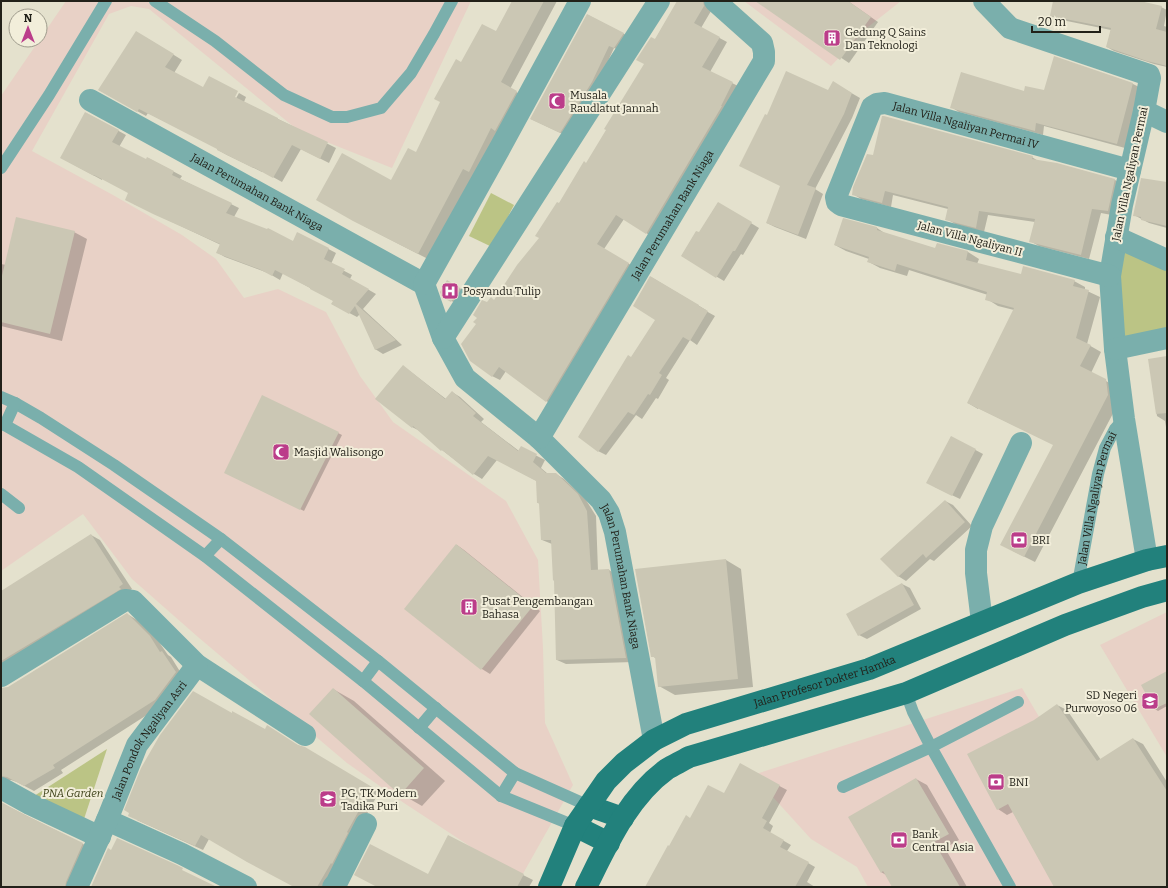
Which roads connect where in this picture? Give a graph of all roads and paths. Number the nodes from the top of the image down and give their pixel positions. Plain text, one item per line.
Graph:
1 (106, 1) edge
2 (155, 1) edge
3 (452, 1) edge
4 (580, 1) edge
5 (659, 1) edge
6 (715, 1) edge
7 (984, 1) edge
8 (90, 100) dead end
9 (1144, 111) junction
10 (1167, 122) edge
11 (1, 168) edge
12 (1130, 170) junction
13 (836, 197) joint
14 (1116, 238) junction
15 (1167, 260) edge
16 (1110, 276) junction
17 (424, 284) junction
18 (443, 338) junction
19 (1167, 338) edge
20 (1115, 349) junction
21 (1, 398) edge
22 (15, 403) junction
23 (1124, 418) junction
24 (3, 424) edge
25 (539, 438) junction
26 (1021, 443) dead end
27 (1, 494) edge
28 (19, 508) dead end
29 (221, 539) junction
30 (205, 556) junction
31 (1157, 558) edge
32 (1078, 582) junction
33 (1167, 590) edge
34 (1049, 595) junction
35 (982, 622) junction
36 (1065, 625) junction
37 (378, 660) junction
38 (197, 665) junction
39 (1, 676) edge
40 (363, 681) junction
41 (906, 693) junction
42 (1018, 702) dead end
43 (436, 708) junction
44 (419, 728) junction
45 (305, 735) dead end
46 (654, 740) junction
47 (931, 747) junction
48 (515, 773) junction
49 (843, 787) dead end
50 (1, 788) edge
51 (501, 796) junction
52 (589, 806) junction
53 (622, 818) junction
54 (366, 824) dead end
55 (575, 826) junction
56 (104, 828) junction
57 (608, 843) junction
58 (339, 885) edge
59 (77, 887) edge
60 (246, 887) edge
61 (549, 887) edge
62 (586, 887) edge
63 (1010, 887) edge

1 - 11 lane
2 - 3 lane
4 - 17 street
5 - 18 street
6 - 25 street, Jalan Perumahan Bank Niaga
7 - 9 street, Jalan Villa Ngaliyan Permai
8 - 17 street, Jalan Perumahan Bank Niaga
9 - 10 street
9 - 12 street, Jalan Villa Ngaliyan Permai
12 - 13 street, Jalan Villa Ngaliyan Permai IV
12 - 14 street, Jalan Villa Ngaliyan Permai
13 - 16 street, Jalan Villa Ngaliyan II
14 - 15 street
14 - 16 street, Jalan Villa Ngaliyan Permai
16 - 20 street, Jalan Villa Ngaliyan Permai
17 - 18 street, Jalan Perumahan Bank Niaga
18 - 25 street, Jalan Perumahan Bank Niaga
19 - 20 street
20 - 23 street, Jalan Villa Ngaliyan Permai
21 - 22 lane
22 - 24 lane
22 - 29 lane
23 - 31 street, Jalan Villa Ngaliyan Permai
23 - 32 lane, Jalan Villa Ngaliyan Permai
24 - 30 lane
25 - 46 street, Jalan Perumahan Bank Niaga
26 - 35 street
27 - 28 lane
29 - 30 lane
29 - 37 lane
30 - 40 lane
31 - 32 main road, Jalan Profesor Dokter Hamka
32 - 34 main road, Jalan Profesor Dokter Hamka
33 - 36 main road
34 - 35 main road, Jalan Profesor Dokter Hamka
34 - 36 main road
35 - 46 main road, Jalan Profesor Dokter Hamka
36 - 41 main road
37 - 40 lane
37 - 43 lane
38 - 39 street
38 - 45 street
38 - 56 street, Jalan Pondok Ngaliyan Asri
40 - 44 lane
41 - 47 lane
41 - 53 main road
42 - 47 lane
43 - 44 lane
43 - 48 lane
44 - 51 lane
46 - 52 main road, Jalan Profesor Dokter Hamka
47 - 49 lane
47 - 63 lane
48 - 51 lane
48 - 52 lane
50 - 56 street
51 - 55 lane
52 - 53 main road
52 - 55 main road, Jalan Profesor Dokter Hamka
53 - 57 main road
54 - 58 street
55 - 57 main road
55 - 61 main road, Jalan Profesor Dokter Hamka
56 - 59 street, Jalan Pondok Ngaliyan Asri
56 - 60 street
57 - 62 main road

